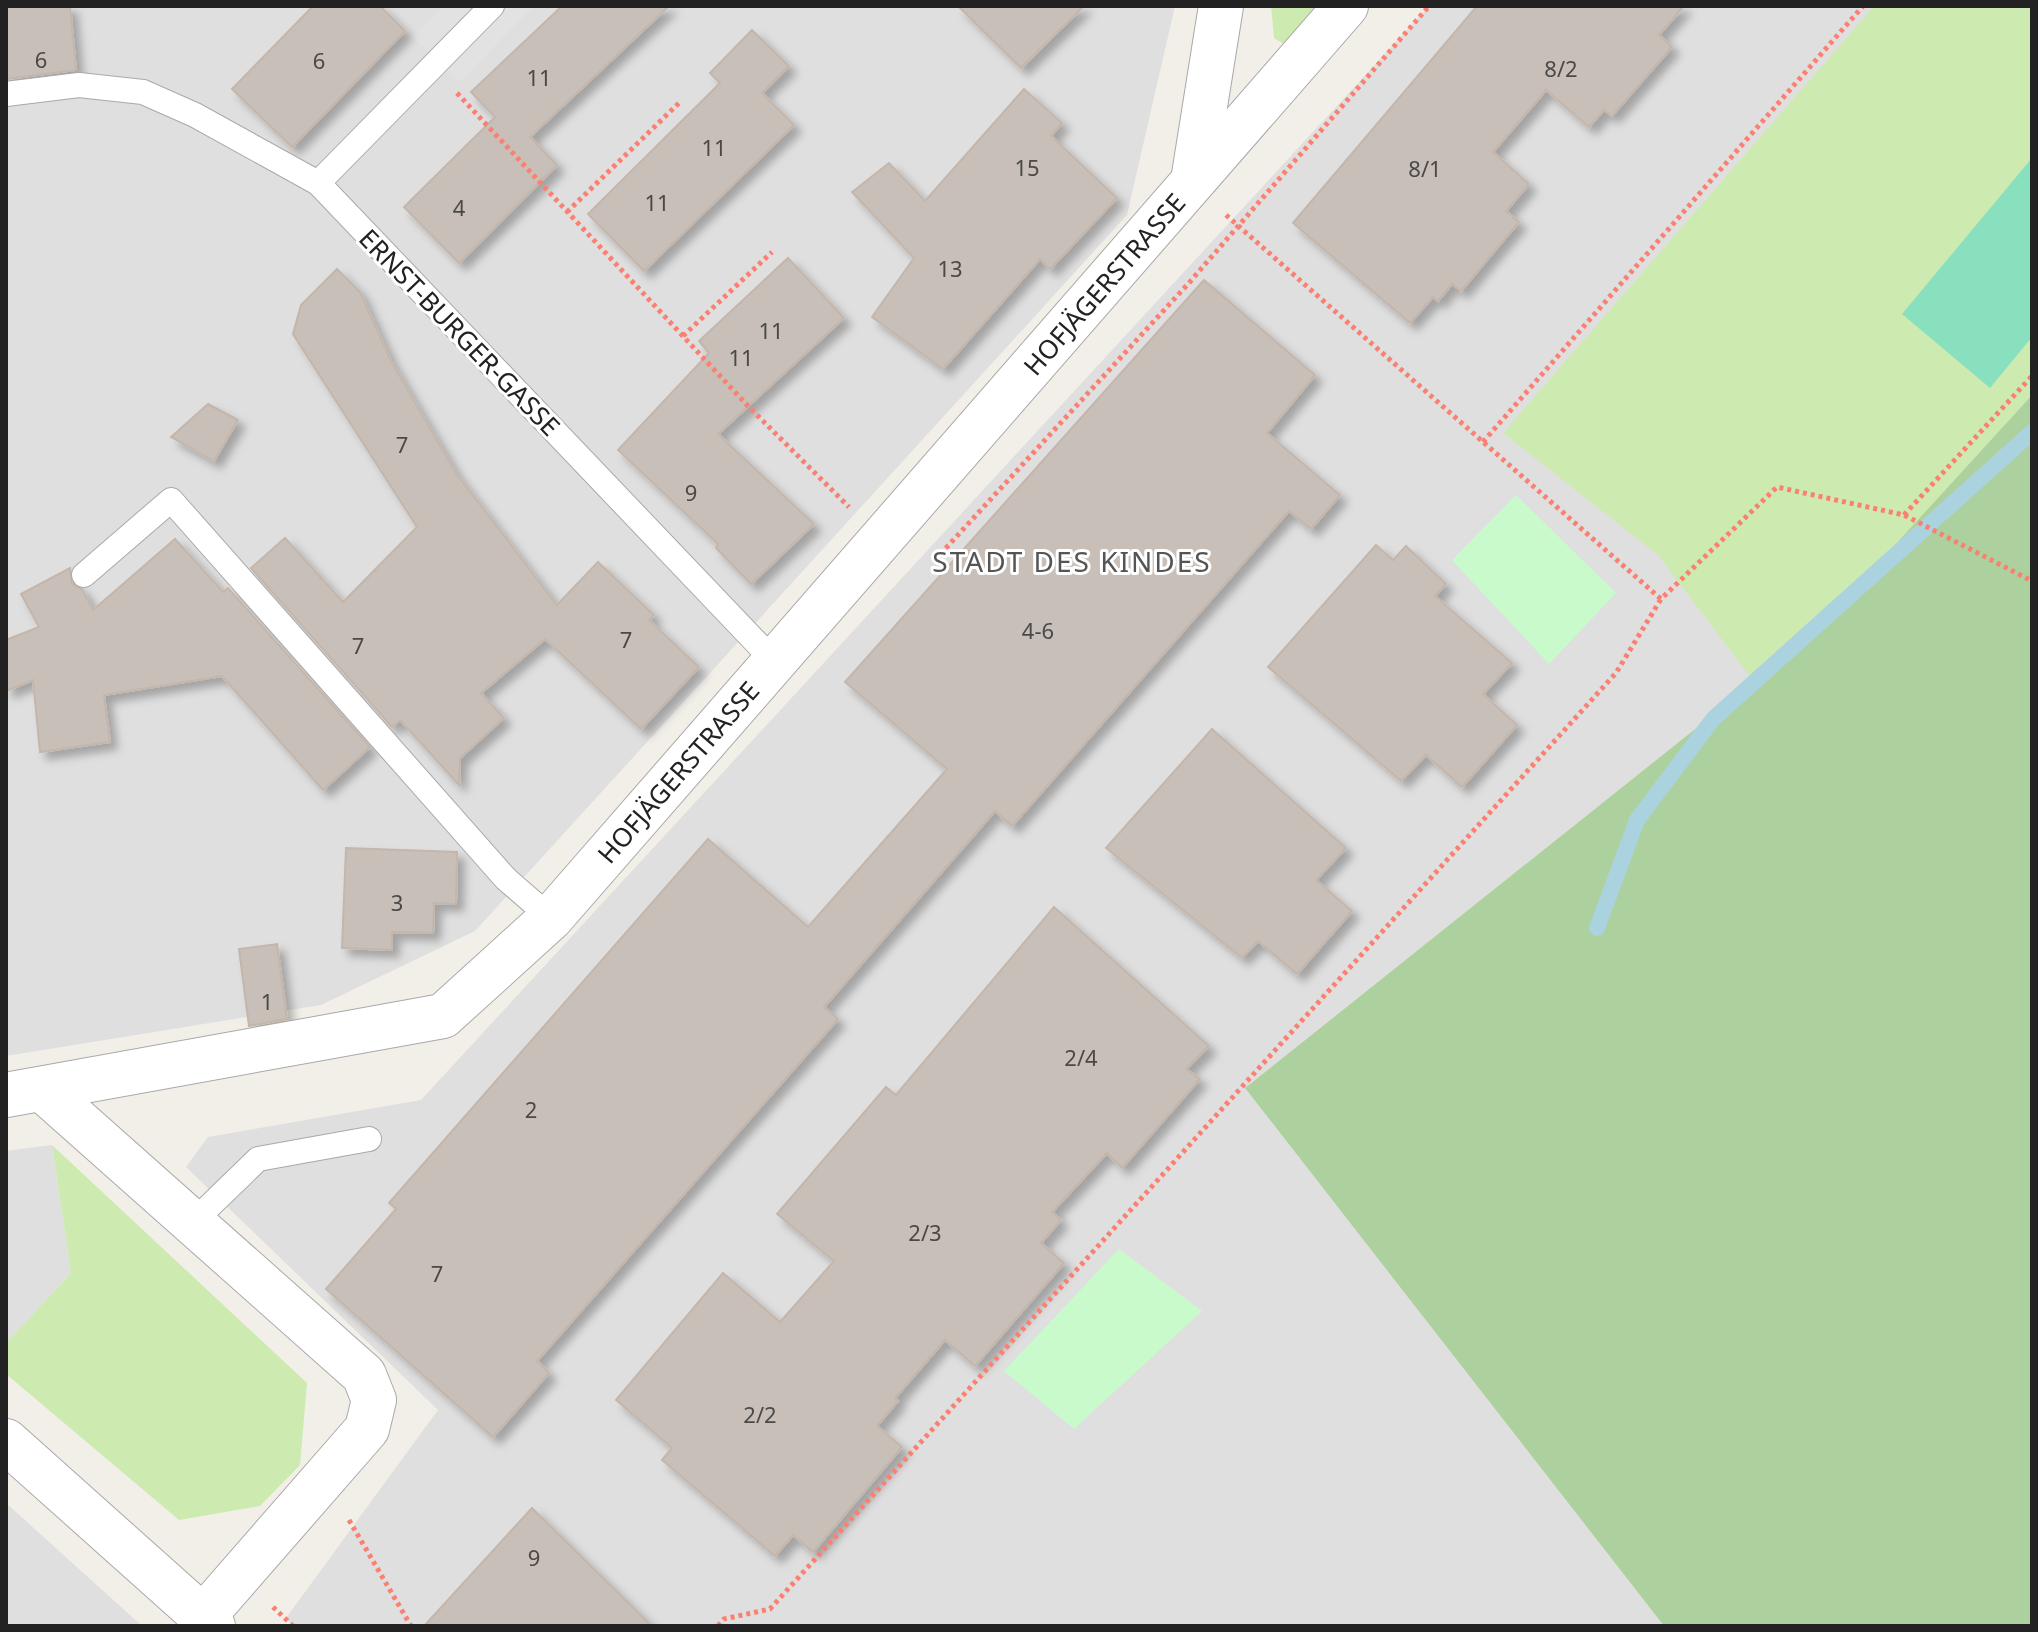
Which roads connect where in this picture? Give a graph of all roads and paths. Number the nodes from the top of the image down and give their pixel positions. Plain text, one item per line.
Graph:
1 (492, 6) edge
2 (1221, 6) edge
3 (1346, 6) edge
4 (1429, 6) edge
5 (1863, 6) edge
6 (432, 67) junction
7 (6, 94) edge
8 (681, 101) dead end
9 (1192, 182) junction
10 (318, 183) junction
11 (567, 212) junction
12 (1244, 234) dead end
13 (772, 252) dead end
14 (683, 336) junction
15 (2032, 376) edge
16 (1483, 442) junction
17 (1904, 515) junction
18 (881, 538) junction
19 (935, 560) dead end
20 (84, 575) dead end
21 (2032, 581) edge
22 (1661, 599) junction
23 (774, 661) junction
24 (551, 918) junction
25 (24, 1092) edge
26 (369, 1139) dead end
27 (192, 1223) junction
28 (6, 1441) edge
29 (324, 1477) junction
30 (208, 1621) edge
31 (411, 1626) edge
32 (718, 1626) edge

1 - 6 lane
2 - 9 street, HOFJÄGERSTRASSE
3 - 9 street, HOFJÄGERSTRASSE
4 - 19 path
5 - 16 path
6 - 10 lane
6 - 11 path
7 - 10 lane, ERNST-BURGER-GASSE
8 - 11 path
9 - 18 street, HOFJÄGERSTRASSE
10 - 23 lane, ERNST-BURGER-GASSE
11 - 14 path
12 - 16 path
13 - 14 path
14 - 18 path
15 - 17 path
16 - 22 path
17 - 21 path
17 - 22 path
18 - 23 street, HOFJÄGERSTRASSE
20 - 24 lane
22 - 32 path
23 - 24 street, HOFJÄGERSTRASSE
24 - 25 street, HOFJÄGERSTRASSE
25 - 27 street
26 - 27 lane
27 - 29 street
28 - 30 street
29 - 30 street
29 - 31 path

